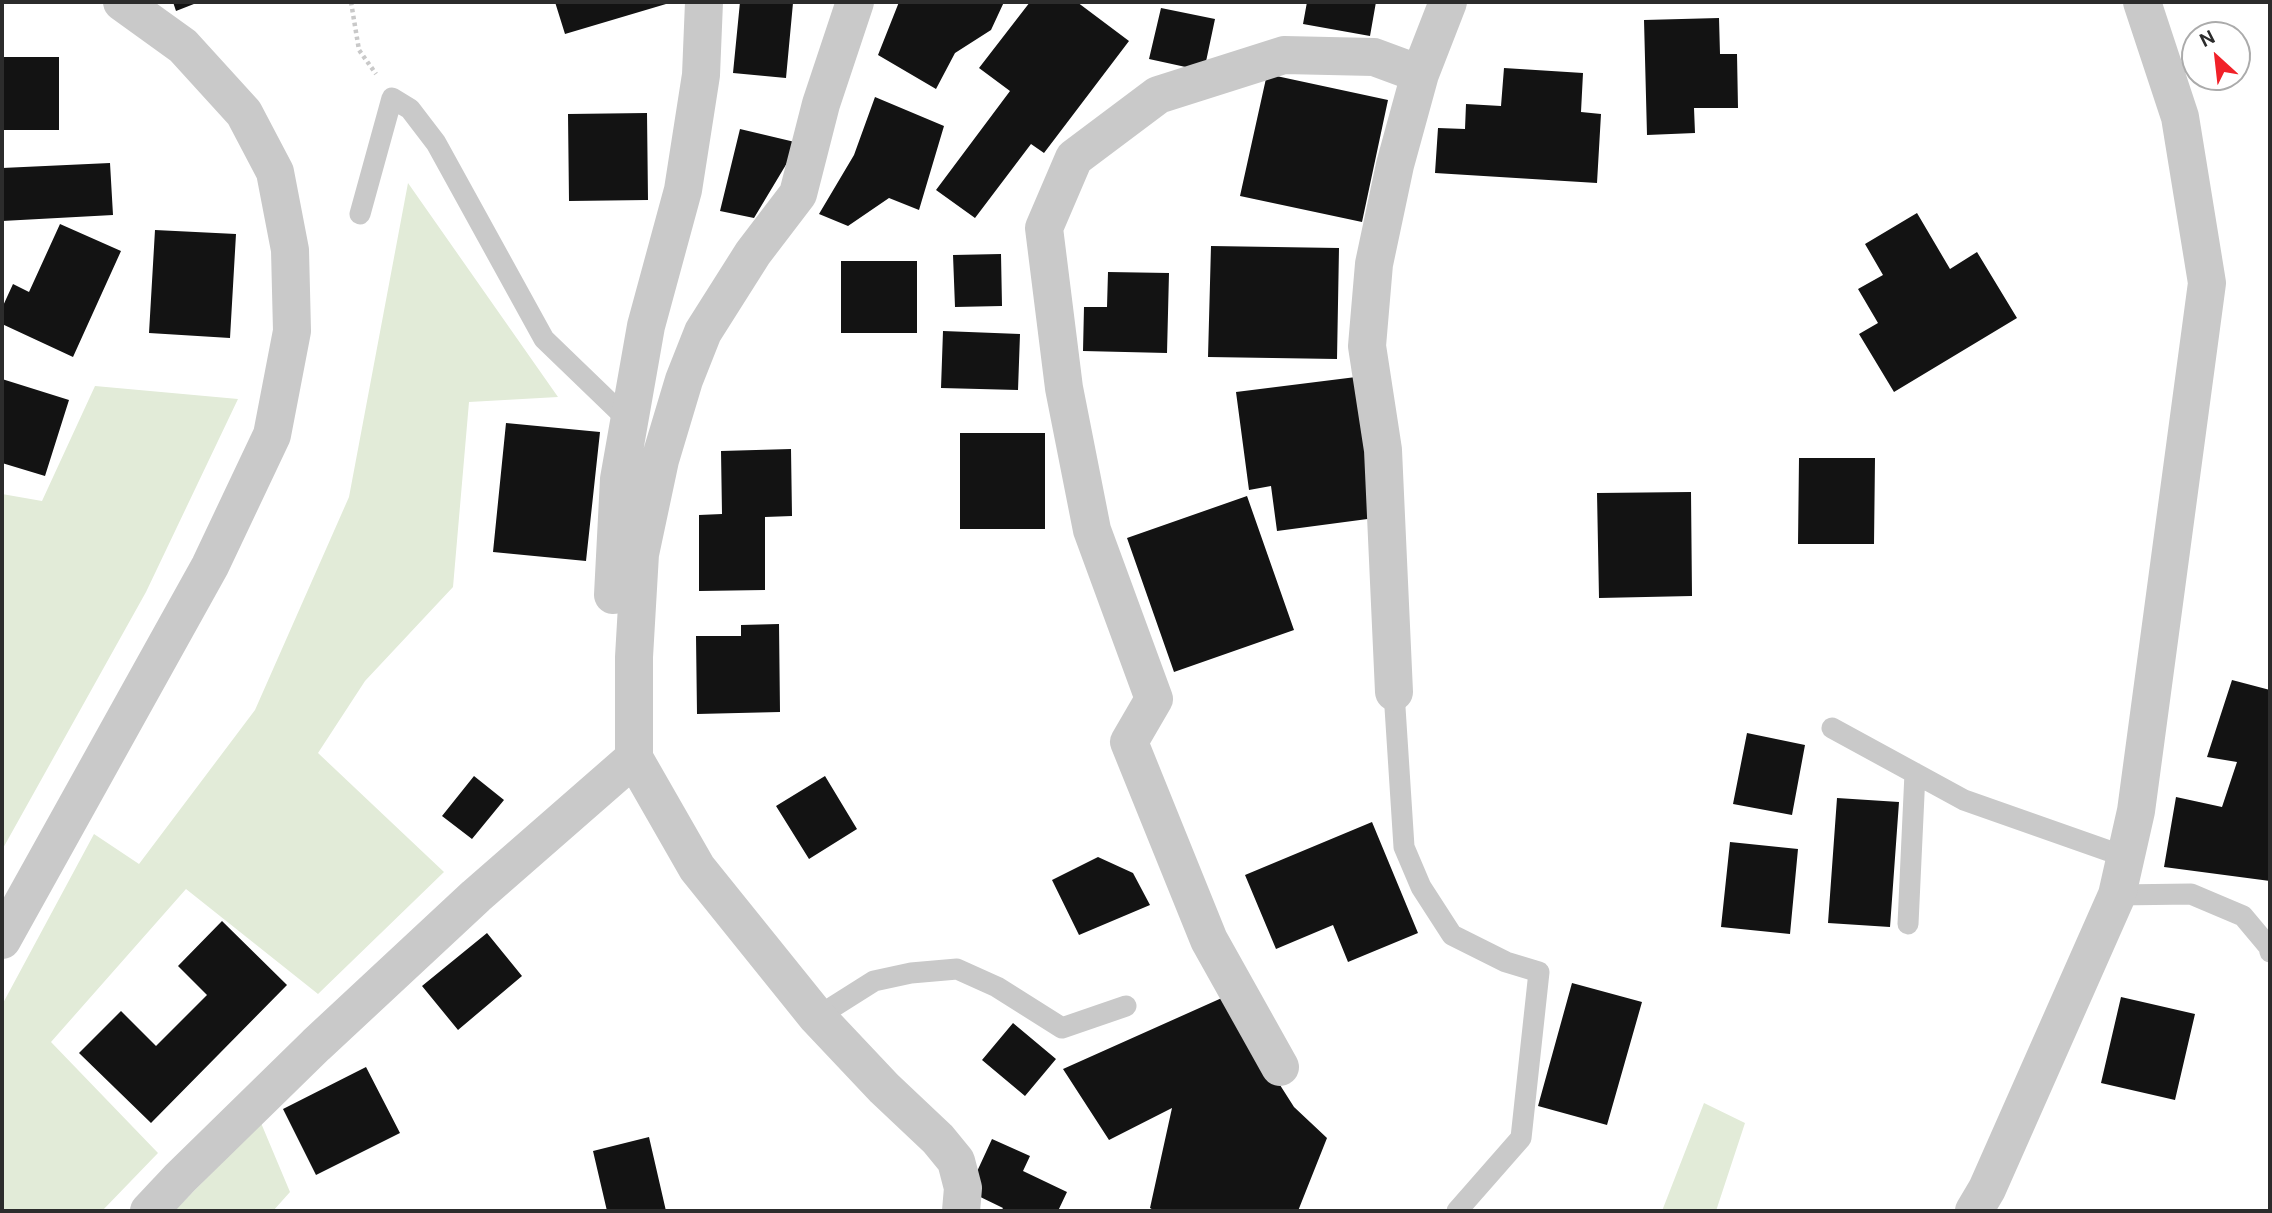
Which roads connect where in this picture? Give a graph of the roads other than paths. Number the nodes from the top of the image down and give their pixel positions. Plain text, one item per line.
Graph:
1 (122, 2) edge
2 (704, 2) edge
3 (855, 2) edge
4 (1448, 2) edge
5 (2142, 2) edge
6 (1420, 74) junction
7 (360, 214) dead end
8 (628, 421) junction
9 (1394, 692) joint
10 (634, 718) junction
11 (1832, 728) dead end
12 (634, 758) junction
13 (1915, 773) junction
14 (2126, 857) junction
15 (2117, 895) junction
16 (1908, 924) dead end
17 (2, 940) edge
18 (2270, 952) edge
19 (1126, 1006) dead end
20 (817, 1017) junction
21 (1280, 1067) dead end
22 (149, 1211) edge
23 (961, 1211) edge
24 (1457, 1211) edge
25 (1974, 1211) edge

1 - 17 street
2 - 8 street
3 - 10 street
4 - 6 street
5 - 14 street
6 - 9 street
6 - 21 street
7 - 8 lane
8 - 10 street
9 - 24 lane
10 - 12 street
11 - 13 lane
12 - 20 street
12 - 22 street
13 - 14 lane
13 - 16 lane
14 - 15 street
15 - 18 lane
15 - 25 street
19 - 20 lane
20 - 23 street

